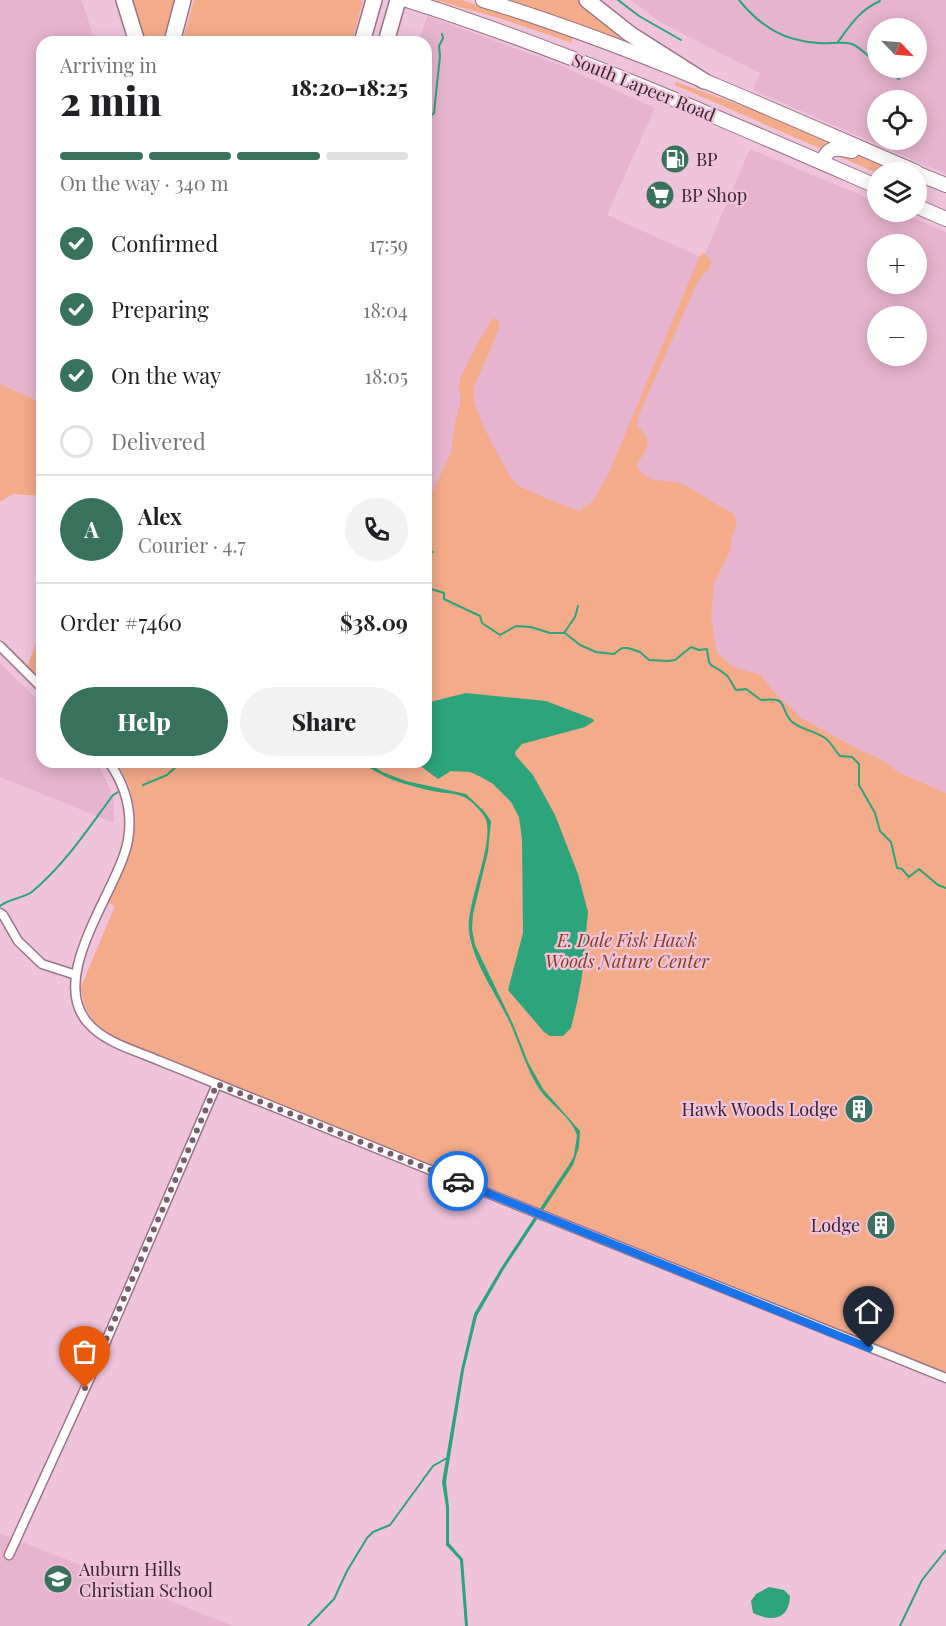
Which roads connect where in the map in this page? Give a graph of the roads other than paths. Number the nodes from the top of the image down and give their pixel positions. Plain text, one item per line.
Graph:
1 (124, 0) edge
2 (183, 0) edge
3 (374, 0) edge
4 (398, 0) edge
5 (407, 0) edge
6 (483, 0) edge
7 (587, 0) edge
8 (136, 36) edge
9 (174, 36) edge
10 (364, 36) edge
11 (388, 36) edge
12 (593, 38) junction
13 (574, 58) junction
14 (704, 81) junction
15 (875, 155) junction
16 (822, 162) junction
17 (891, 162) edge
18 (927, 177) edge
19 (867, 182) edge
20 (946, 185) edge
21 (927, 211) edge
22 (946, 219) edge
23 (0, 646) edge
24 (36, 682) edge
25 (112, 768) edge
26 (0, 913) edge
27 (76, 975) junction
28 (217, 1084) junction
29 (946, 1378) edge
30 (9, 1555) dead end

1 - 8 highway
2 - 9 highway
3 - 10 highway
4 - 11 highway
5 - 13 main road, South Lapeer Road
6 - 12 main road, South Lapeer Road
7 - 14 highway
12 - 13 main road
12 - 14 main road, South Lapeer Road
13 - 16 main road, South Lapeer Road
14 - 15 main road, South Lapeer Road
15 - 16 main road
15 - 17 main road, South Lapeer Road
16 - 19 main road, South Lapeer Road
18 - 20 main road, South Lapeer Road
21 - 22 main road
23 - 24 street
25 - 27 street
26 - 27 street
27 - 28 street
28 - 29 street
28 - 30 street

